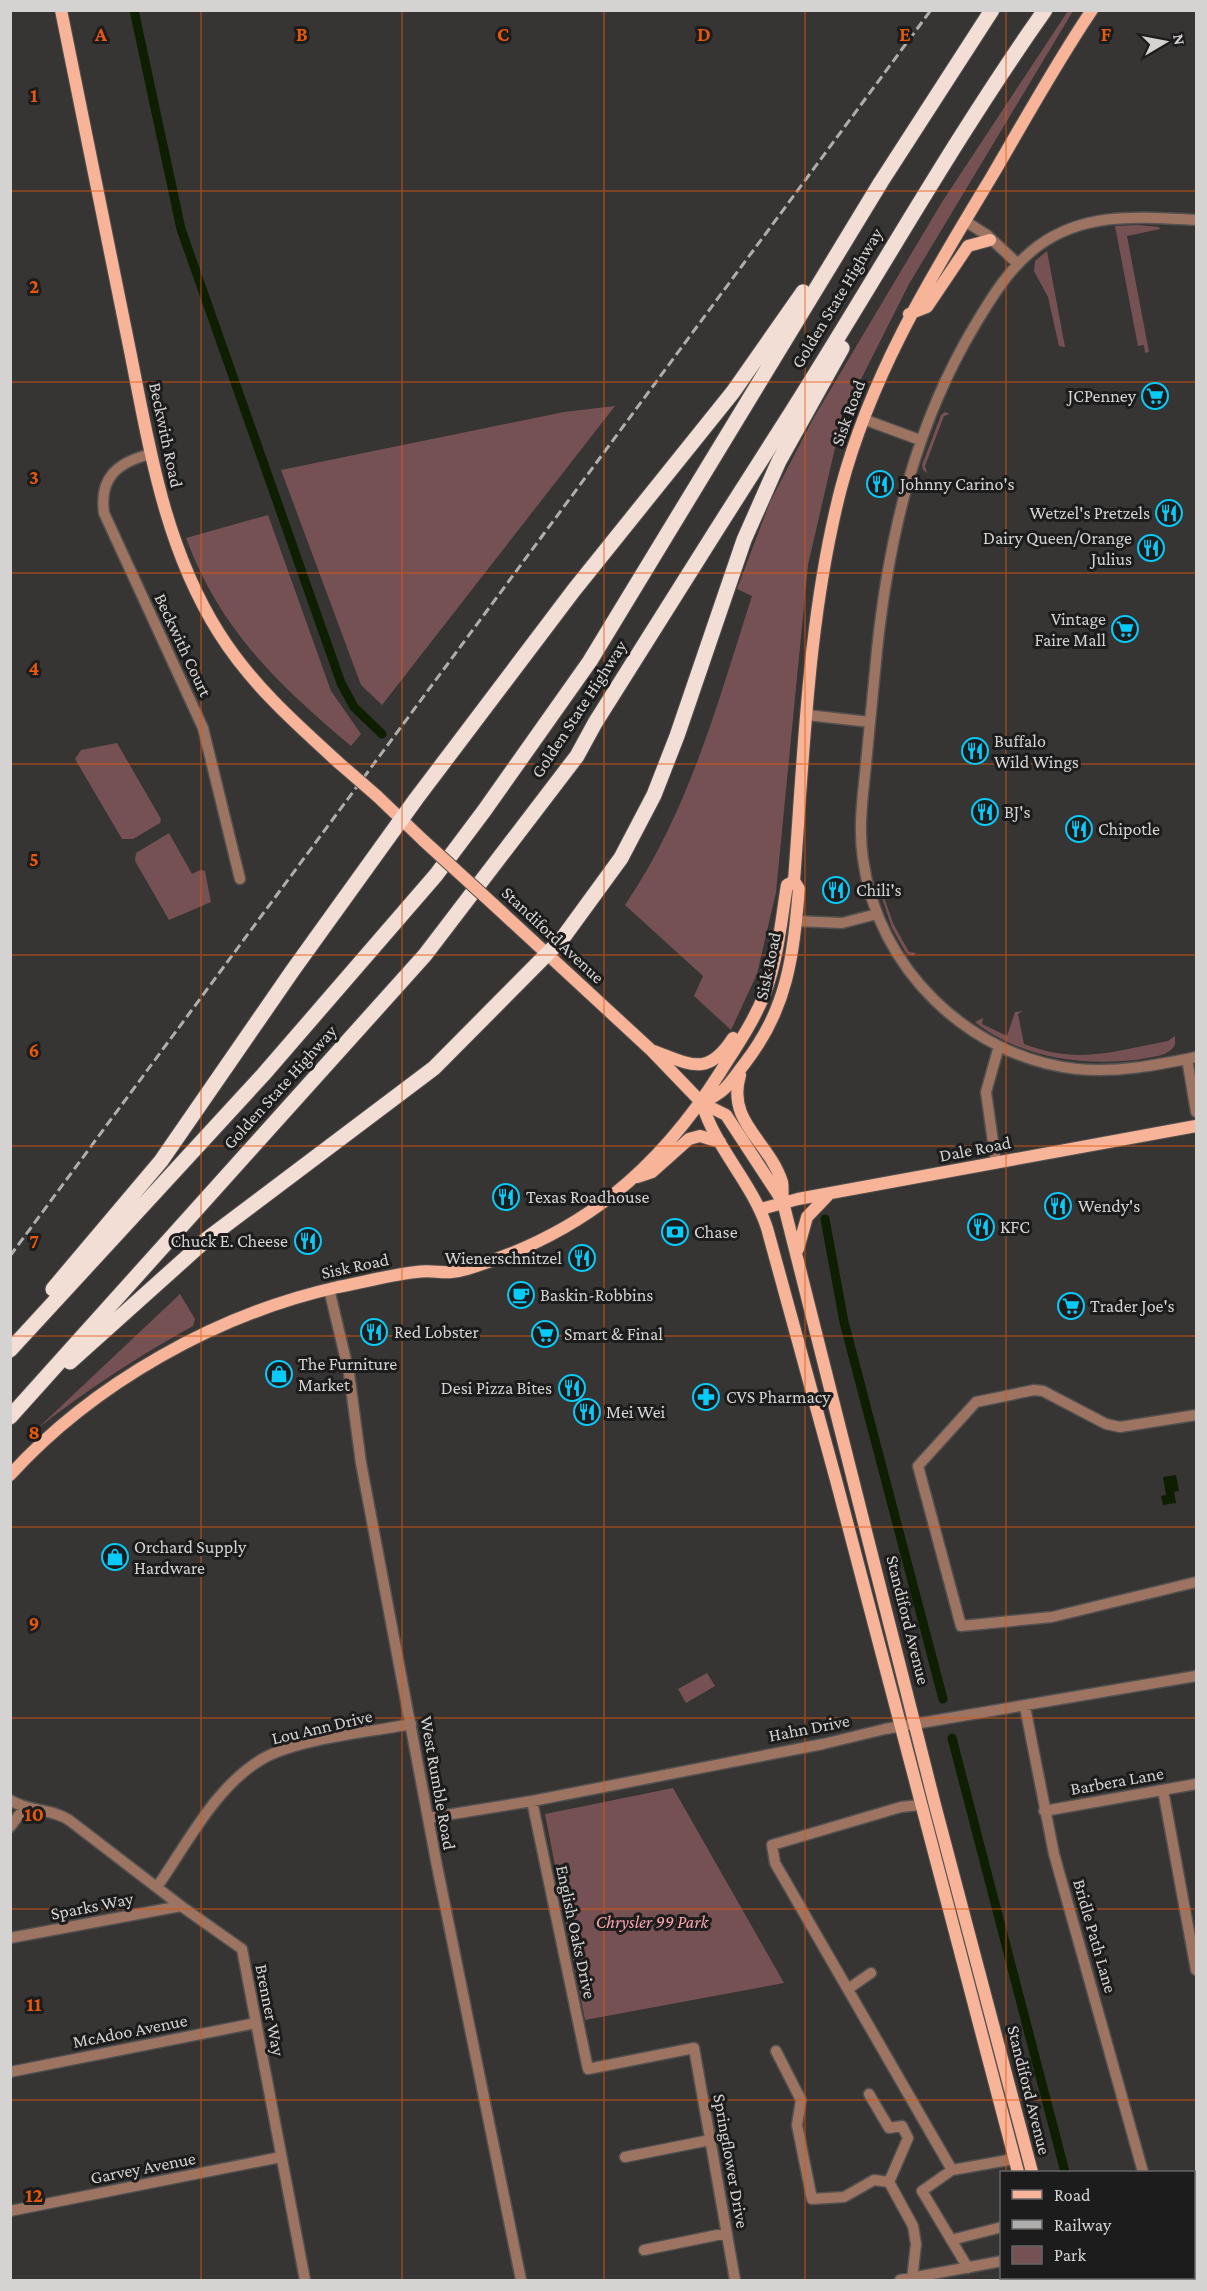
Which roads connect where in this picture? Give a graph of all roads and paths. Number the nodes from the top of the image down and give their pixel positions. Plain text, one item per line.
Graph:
1 (61, 10) edge
2 (992, 10) edge
3 (1045, 10) edge
4 (1092, 10) edge
5 (929, 106) junction
6 (940, 166) junction
7 (1197, 220) edge
8 (965, 221) junction
9 (990, 240) junction
10 (1018, 264) junction
11 (909, 314) junction
12 (863, 419) junction
13 (920, 440) junction
14 (151, 454) junction
15 (807, 715) junction
16 (870, 722) junction
17 (377, 796) joint
18 (401, 819) junction
19 (240, 879) dead end
20 (794, 881) junction
21 (877, 914) junction
22 (796, 921) junction
23 (777, 948) junction
24 (547, 955) junction
25 (999, 1046) junction
26 (651, 1050) junction
27 (1192, 1058) edge
28 (743, 1066) junction
29 (702, 1103) junction
30 (1197, 1112) edge
31 (1197, 1126) edge
32 (720, 1142) junction
33 (996, 1163) junction
34 (633, 1178) junction
35 (830, 1193) junction
36 (783, 1202) junction
37 (761, 1209) junction
38 (797, 1253) junction
39 (329, 1289) junction
40 (10, 1337) edge
41 (10, 1350) edge
42 (1197, 1415) edge
43 (10, 1419) edge
44 (10, 1475) edge
45 (1197, 1582) edge
46 (1197, 1676) edge
47 (1025, 1707) junction
48 (411, 1724) junction
49 (916, 1724) junction
50 (902, 1726) junction
51 (1197, 1784) edge
52 (1163, 1790) junction
53 (10, 1800) edge
54 (532, 1801) junction
55 (920, 1805) junction
56 (25, 1807) junction
57 (1044, 1811) junction
58 (428, 1818) junction
59 (10, 1827) edge
60 (157, 1887) junction
61 (180, 1906) junction
62 (10, 1938) edge
63 (1197, 1970) edge
64 (870, 1973) dead end
65 (848, 1989) junction
66 (256, 2023) junction
67 (694, 2048) joint
68 (776, 2051) dead end
69 (10, 2072) edge
70 (869, 2094) dead end
71 (710, 2140) junction
72 (281, 2157) junction
73 (625, 2157) dead end
74 (1014, 2159) junction
75 (952, 2170) junction
76 (1018, 2171) edge
77 (1032, 2171) edge
78 (1143, 2171) edge
79 (889, 2182) junction
80 (10, 2211) edge
81 (1000, 2228) edge
82 (727, 2233) junction
83 (951, 2240) junction
84 (644, 2250) dead end
85 (1000, 2261) edge
86 (968, 2268) junction
87 (304, 2280) edge
88 (521, 2280) edge
89 (735, 2280) edge
90 (900, 2280) edge
91 (912, 2280) edge

1 - 14 main road, Beckwith Road
2 - 5 highway, Golden State Highway
3 - 6 highway, Golden State Highway
4 - 8 main road, Sisk Road
5 - 18 highway
5 - 41 highway, Golden State Highway
6 - 24 highway
6 - 43 highway, Golden State Highway
7 - 10 street
8 - 9 street
8 - 11 main road, Sisk Road
9 - 10 street
9 - 11 main road
10 - 13 street
11 - 12 main road, Sisk Road
12 - 13 street
12 - 15 main road, Sisk Road
13 - 16 street
14 - 17 main road, Beckwith Road, bridge
14 - 19 street, Beckwith Court
15 - 16 street
15 - 20 main road, Sisk Road
16 - 21 street
17 - 18 main road, Standiford Avenue
18 - 24 main road, Standiford Avenue, bridge
18 - 40 highway
20 - 22 main road, Sisk Road
20 - 23 main road, Sisk Road
21 - 22 street
21 - 25 street
22 - 28 main road, Sisk Road
23 - 26 main road
23 - 29 main road, Sisk Road
24 - 26 main road, Standiford Avenue
24 - 43 highway
25 - 27 street
25 - 33 street
26 - 29 main road, Standiford Avenue
27 - 30 street
28 - 29 main road, Sisk Road
28 - 36 main road
29 - 32 main road, Standiford Avenue
29 - 34 main road, Sisk Road
29 - 36 main road, Standiford Avenue
31 - 33 main road, Dale Road
32 - 34 main road
32 - 37 main road, Standiford Avenue
33 - 35 main road, Dale Road
34 - 39 main road, Sisk Road
35 - 36 main road, Dale Road
35 - 38 main road
36 - 37 main road, Dale Road
36 - 38 main road, Standiford Avenue
37 - 50 main road, Standiford Avenue
38 - 49 main road, Standiford Avenue
39 - 44 main road, Sisk Road
39 - 48 street, West Rumble Road
42 - 45 street
46 - 47 street, Hahn Drive
47 - 49 street, Hahn Drive
47 - 57 street, Bridle Path Lane
48 - 58 street, West Rumble Road
48 - 60 street, Lou Ann Drive
49 - 50 street, Hahn Drive
49 - 77 main road, Standiford Avenue
50 - 54 street, Hahn Drive
50 - 55 main road, Standiford Avenue
51 - 52 street, Barbera Lane
52 - 57 street, Barbera Lane
52 - 63 street
53 - 56 street, Brenner Way
54 - 58 street, Hahn Drive
54 - 67 street, English Oaks Drive
55 - 65 street
55 - 74 main road, Standiford Avenue
56 - 59 street
56 - 60 street, Brenner Way
57 - 78 street, Bridle Path Lane
58 - 88 street, West Rumble Road
60 - 61 street, Brenner Way
61 - 62 street, Sparks Way
61 - 66 street, Brenner Way
64 - 65 street
65 - 75 street
66 - 69 street, McAdoo Avenue
66 - 72 street, Brenner Way
67 - 71 street, Springflower Drive
68 - 79 street
70 - 79 street
71 - 73 street
71 - 82 street, Springflower Drive
72 - 80 street, Garvey Avenue
72 - 87 street, Brenner Way
74 - 75 street
74 - 76 main road, Standiford Avenue
75 - 83 street
79 - 91 street
81 - 83 street
82 - 84 street
82 - 89 street, Springflower Drive
83 - 86 street
85 - 86 street
86 - 91 street
90 - 91 street

